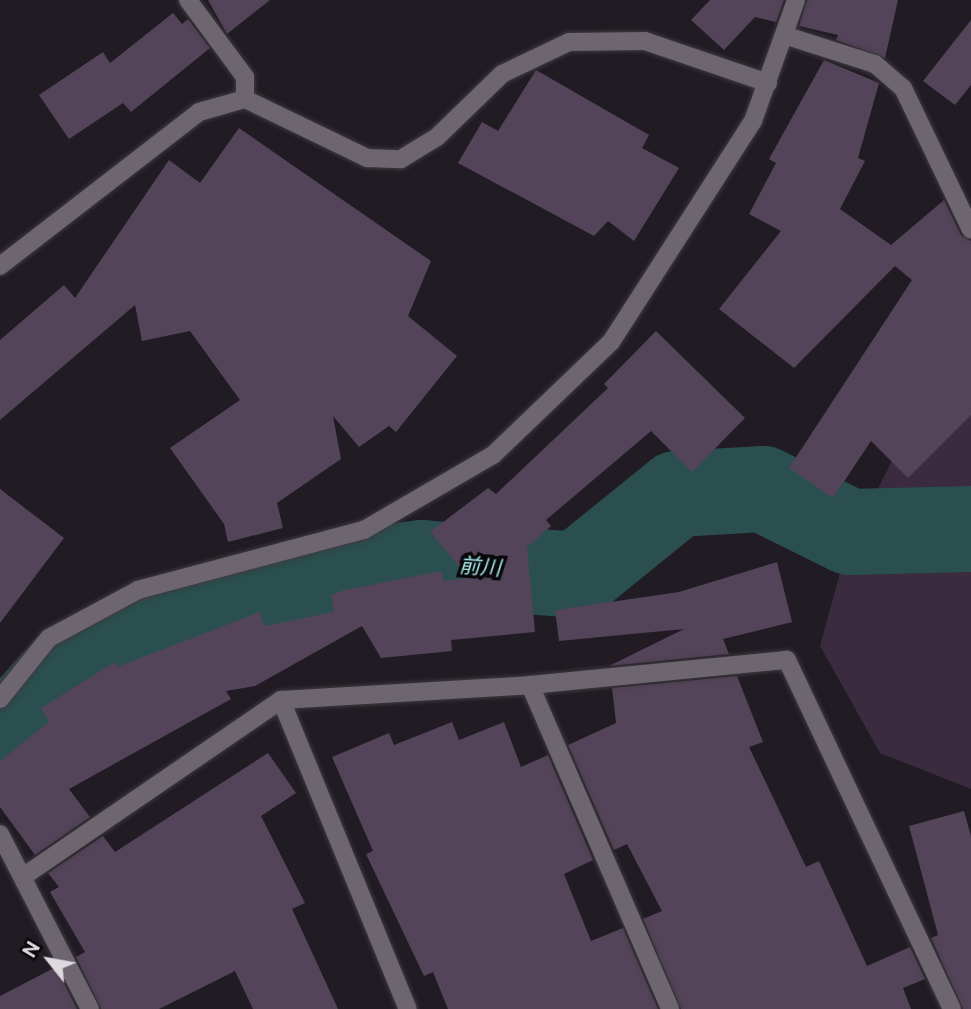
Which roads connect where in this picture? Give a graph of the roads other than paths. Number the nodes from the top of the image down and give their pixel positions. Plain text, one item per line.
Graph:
1 (188, 0) edge
2 (796, 0) edge
3 (787, 36) junction
4 (768, 83) junction
5 (245, 99) junction
6 (971, 230) edge
7 (0, 266) edge
8 (530, 685) junction
9 (0, 699) edge
10 (281, 700) junction
11 (0, 834) edge
12 (24, 876) junction
13 (90, 1009) edge
14 (408, 1009) edge
15 (670, 1009) edge
16 (952, 1009) edge

1 - 5 street
2 - 3 street
3 - 4 street
3 - 6 street
4 - 5 street
4 - 9 street
5 - 7 street
8 - 10 street
8 - 15 street
8 - 16 street
10 - 12 street
10 - 14 street
11 - 12 street
12 - 13 street

